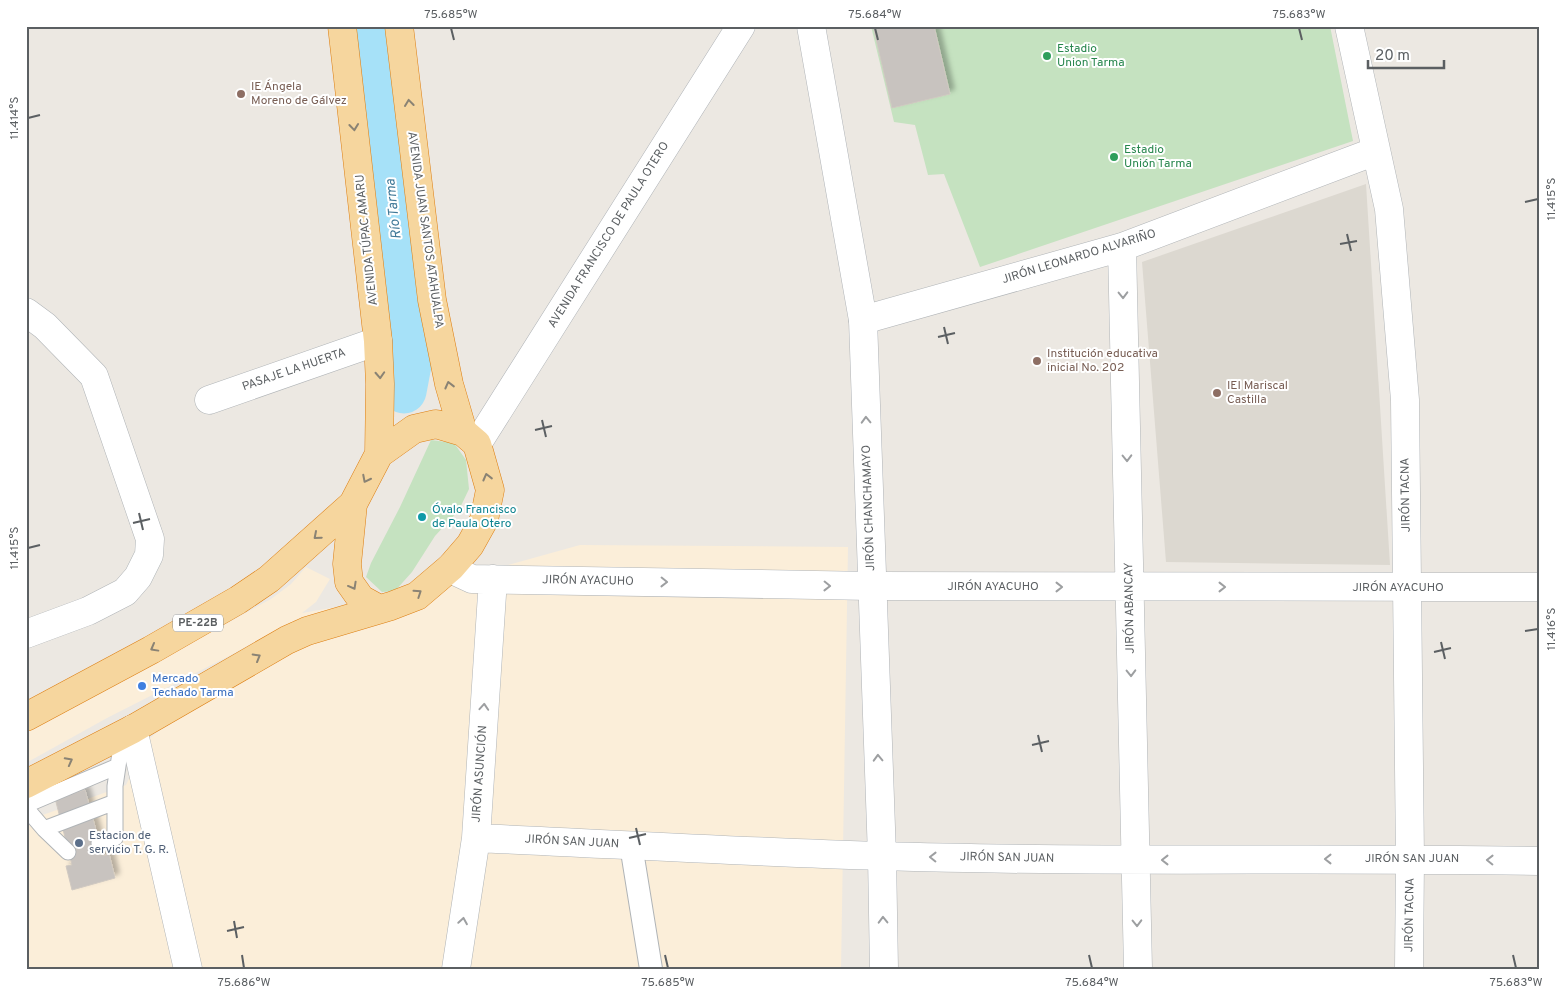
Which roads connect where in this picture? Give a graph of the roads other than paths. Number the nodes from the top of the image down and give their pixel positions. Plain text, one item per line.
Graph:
1 (342, 26) edge
2 (399, 26) edge
3 (741, 26) edge
4 (803, 26) edge
5 (1348, 26) edge
6 (813, 39) edge
7 (1376, 151) junction
8 (1122, 247) junction
9 (26, 312) edge
10 (862, 320) junction
11 (378, 341) junction
12 (209, 400) dead end
13 (470, 438) junction
14 (378, 454) junction
15 (353, 504) junction
16 (451, 567) junction
17 (493, 579) junction
18 (872, 586) junction
19 (1129, 587) junction
20 (1539, 587) edge
21 (1407, 588) junction
22 (378, 609) junction
23 (26, 634) edge
24 (26, 717) edge
25 (128, 731) junction
26 (118, 766) junction
27 (26, 784) edge
28 (115, 802) junction
29 (26, 806) edge
30 (44, 829) junction
31 (476, 838) junction
32 (99, 843) dead end
33 (631, 845) junction
34 (68, 852) dead end
35 (882, 856) junction
36 (1410, 859) junction
37 (1136, 860) junction
38 (1539, 860) edge
39 (188, 969) edge
40 (456, 969) edge
41 (651, 969) edge
42 (884, 969) edge
43 (1138, 969) edge
44 (1409, 969) edge

1 -> 11 highway, AVENIDA TÚPAC AMARU / PE-22B
13 -> 2 highway, AVENIDA JUAN SANTOS ATAHUALPA
3 - 13 street, AVENIDA FRANCISCO DE PAULA OTERO
4 - 6 street, JIRÓN CHANCHAMAYO
5 - 7 street, JIRÓN TACNA
6 - 10 street, JIRÓN CHANCHAMAYO
7 - 8 street, JIRÓN LEONARDO ALVARIÑO
7 - 21 street, JIRÓN TACNA
8 - 10 street, JIRÓN LEONARDO ALVARIÑO
8 -> 19 street, JIRÓN ABANCAY
9 - 23 street
18 -> 10 street, JIRÓN CHANCHAMAYO
11 - 12 street, PASAJE LA HUERTA
11 -> 14 highway, AVENIDA TÚPAC AMARU / PE-22B
13 - 14 highway, PE-22B
16 -> 13 highway
14 -> 15 highway, PE-22B
15 -> 22 highway, PE-22B
15 -> 24 highway, PE-22B
16 - 17 street, JIRÓN AYACUHO
22 -> 16 highway
17 -> 18 street, JIRÓN AYACUHO
31 -> 17 street, JIRÓN ASUNCIÓN
18 -> 19 street, JIRÓN AYACUHO
35 -> 18 street, JIRÓN CHANCHAMAYO
19 -> 21 street, JIRÓN AYACUHO
19 -> 37 street, JIRÓN ABANCAY
20 - 21 street, JIRÓN AYACUHO
21 - 36 street, JIRÓN TACNA
25 -> 22 highway
25 - 26 lane
27 -> 25 highway
25 - 39 street
26 - 28 lane
26 - 29 lane
28 - 30 lane
28 - 32 lane
29 - 30 lane
30 - 34 lane
31 - 33 street, JIRÓN SAN JUAN
40 -> 31 street, JIRÓN ASUNCIÓN
33 - 35 street, JIRÓN SAN JUAN
33 - 41 street
37 -> 35 street, JIRÓN SAN JUAN
42 -> 35 street, JIRÓN CHANCHAMAYO
36 -> 37 street, JIRÓN SAN JUAN
38 -> 36 street, JIRÓN SAN JUAN
36 - 44 street, JIRÓN TACNA
37 -> 43 street, JIRÓN ABANCAY

